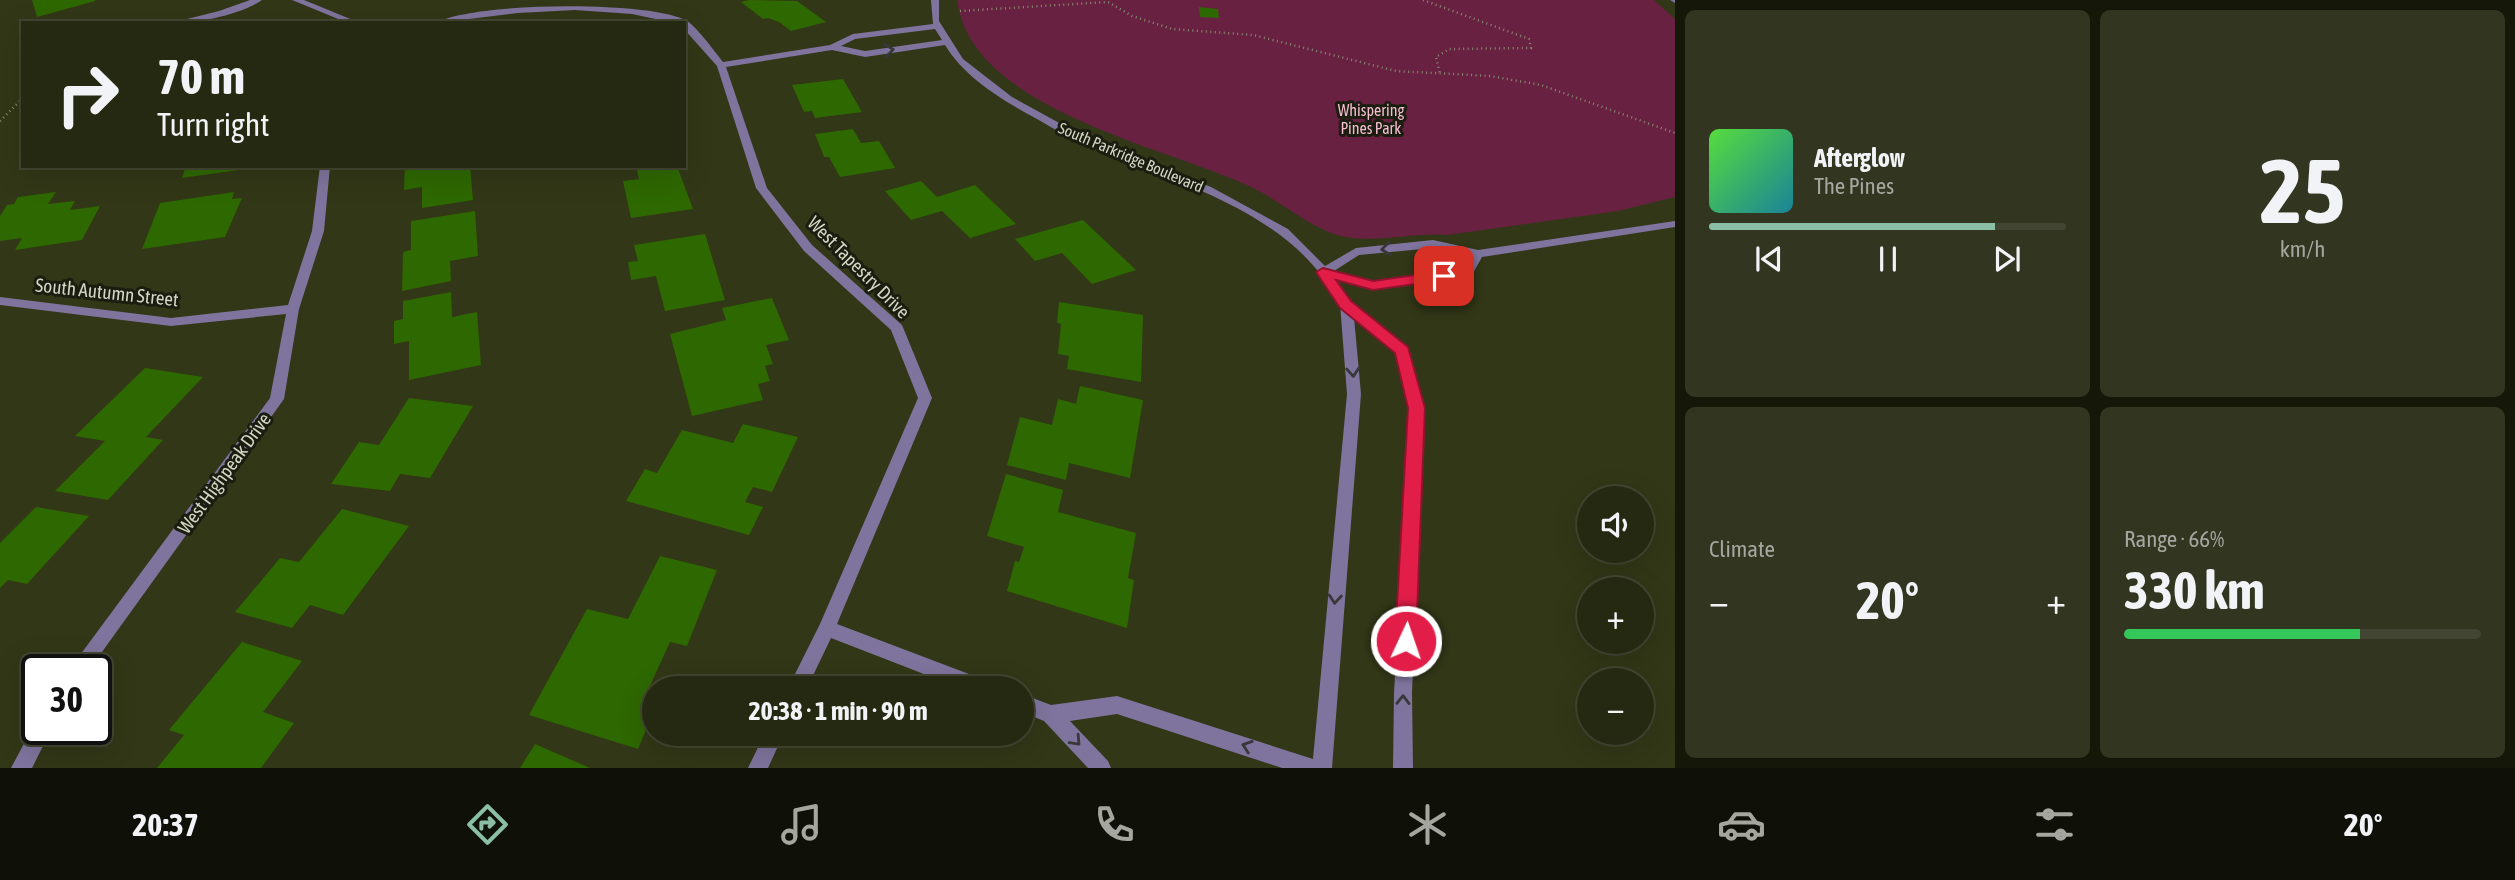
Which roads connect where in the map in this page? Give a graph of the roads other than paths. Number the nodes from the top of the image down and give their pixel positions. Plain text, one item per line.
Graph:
1 (258, 0) edge
2 (296, 0) edge
3 (935, 5) edge
4 (184, 21) edge
5 (351, 21) edge
6 (446, 21) edge
7 (680, 21) edge
8 (686, 25) edge
9 (938, 26) junction
10 (948, 42) junction
11 (831, 47) junction
12 (721, 65) junction
13 (325, 168) edge
14 (1675, 224) edge
15 (1478, 254) junction
16 (1323, 272) junction
17 (0, 302) edge
18 (1346, 304) junction
19 (293, 309) junction
20 (827, 628) junction
21 (90, 654) edge
22 (803, 676) edge
23 (952, 676) edge
24 (1034, 708) edge
25 (1051, 714) junction
26 (34, 745) edge
27 (769, 746) edge
28 (21, 768) edge
29 (758, 768) edge
30 (1101, 768) edge
31 (1312, 768) edge
32 (1322, 768) edge
33 (1403, 768) edge

1 - 4 street
2 - 5 street
3 - 9 street, South Parkridge Boulevard
6 - 7 street, West Tapestry Drive
8 - 12 street, West Tapestry Drive
9 - 10 street, South Parkridge Boulevard
9 - 11 street
11 -> 10 street
10 - 16 street, South Parkridge Boulevard
11 - 12 street
12 - 20 street, West Tapestry Drive
13 - 19 street, West Highpeak Drive
14 - 15 street
15 -> 16 street
15 - 16 street
16 - 18 street, South Parkridge Boulevard
17 - 19 street, South Autumn Street
18 -> 32 street
33 -> 18 street, South Parkridge Boulevard
19 - 21 street, West Highpeak Drive
20 - 22 street
20 - 23 street
24 - 25 street
25 -> 30 street
31 -> 25 street
26 - 28 street
27 - 29 street

